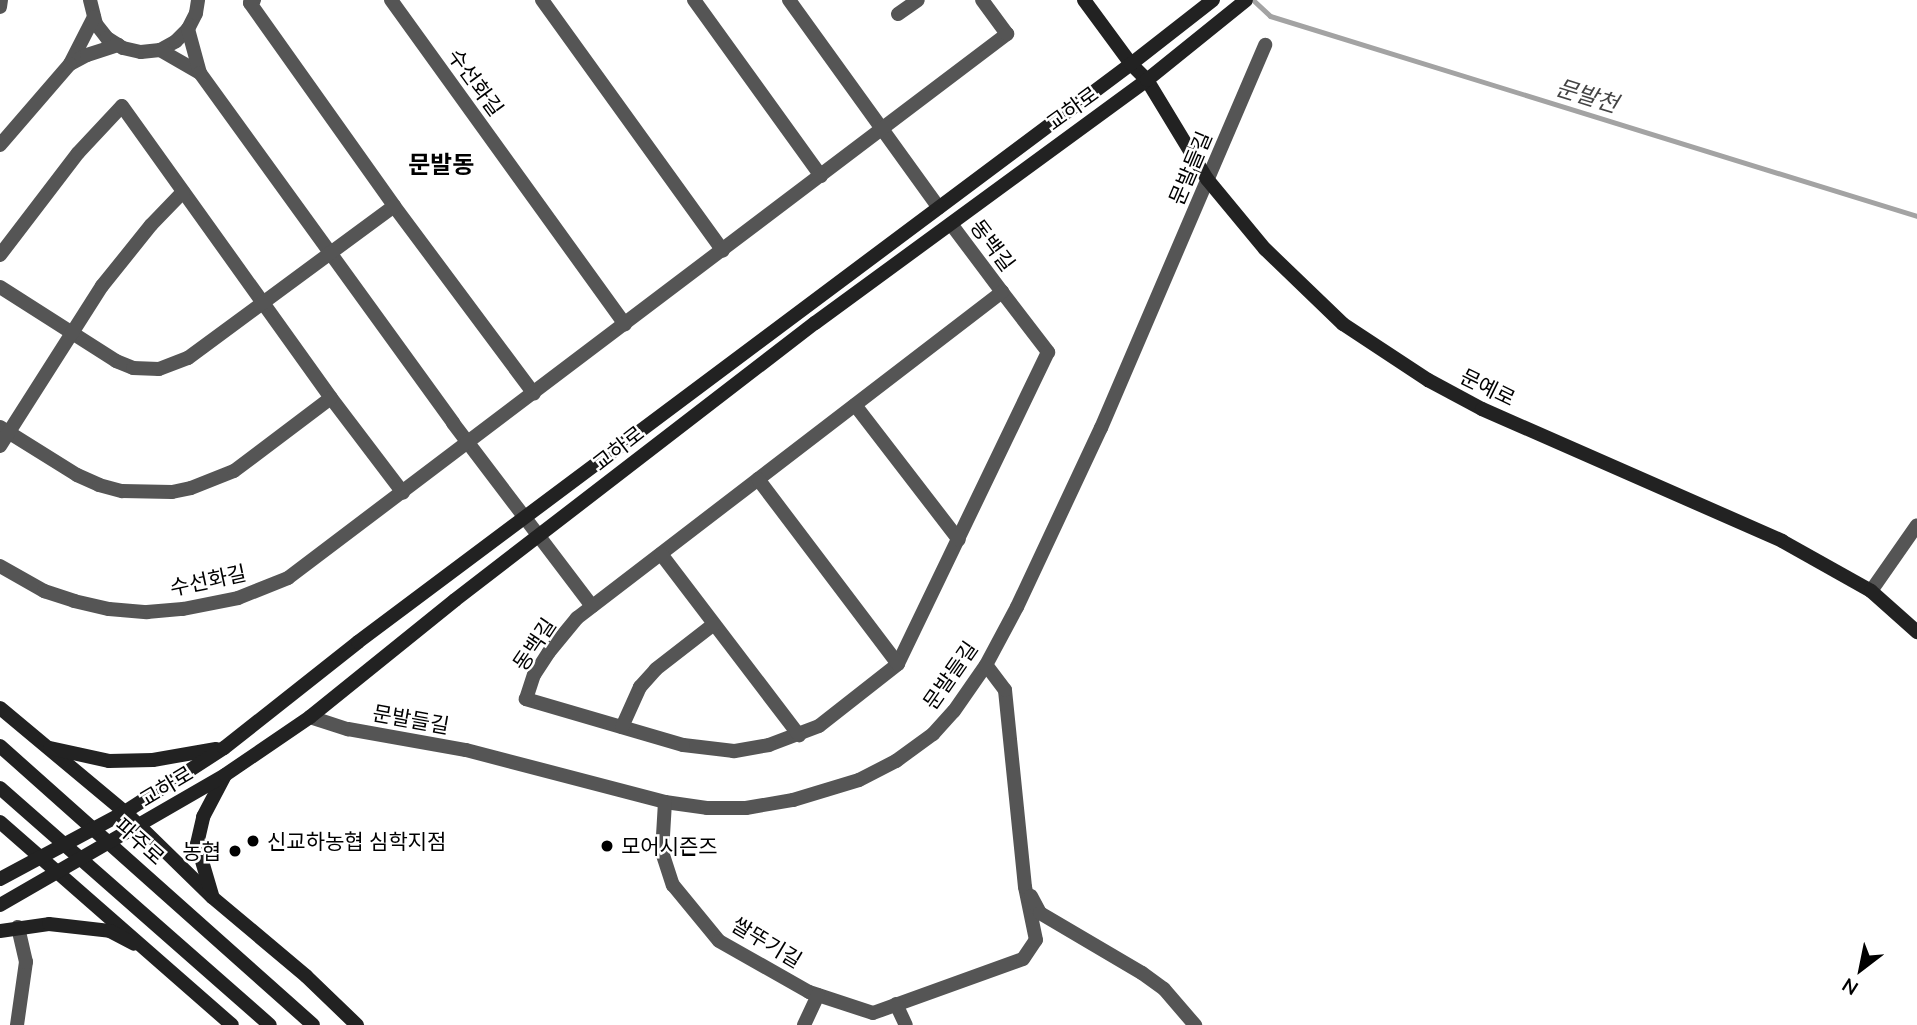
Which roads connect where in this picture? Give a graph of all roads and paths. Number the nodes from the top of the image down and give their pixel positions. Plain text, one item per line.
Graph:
1 (1, 0) edge
2 (90, 0) edge
3 (198, 0) edge
4 (254, 0) edge
5 (391, 0) edge
6 (542, 0) edge
7 (694, 0) edge
8 (789, 0) edge
9 (918, 0) edge
10 (982, 0) edge
11 (1084, 0) edge
12 (1246, 0) edge
13 (1210, 3) edge
14 (0, 7) edge
15 (898, 14) dead end
16 (94, 17) junction
17 (188, 29) junction
18 (118, 45) junction
19 (1265, 45) dead end
20 (160, 50) junction
21 (70, 64) junction
22 (1131, 64) junction
23 (200, 73) junction
24 (1147, 80) junction
25 (6, 126) edge
26 (883, 130) junction
27 (0, 145) edge
28 (821, 176) junction
29 (1208, 179) junction
30 (183, 192) junction
31 (394, 206) junction
32 (939, 208) junction
33 (951, 224) junction
34 (723, 251) junction
35 (330, 253) junction
36 (0, 256) edge
37 (0, 287) edge
38 (1002, 292) junction
39 (263, 303) junction
40 (625, 325) junction
41 (71, 334) junction
42 (534, 394) junction
43 (331, 398) junction
44 (855, 405) junction
45 (4, 429) edge
46 (468, 443) junction
47 (0, 446) edge
48 (758, 479) junction
49 (403, 493) junction
50 (526, 517) junction
51 (1917, 525) edge
52 (540, 535) junction
53 (959, 540) junction
54 (661, 554) junction
55 (0, 566) edge
56 (1871, 591) junction
57 (592, 606) junction
58 (714, 624) junction
59 (1917, 632) edge
60 (898, 664) junction
61 (986, 665) junction
62 (0, 708) edge
63 (310, 717) junction
64 (622, 727) junction
65 (799, 735) junction
66 (0, 746) edge
67 (48, 747) junction
68 (225, 748) junction
69 (225, 775) junction
70 (0, 788) edge
71 (666, 803) junction
72 (125, 813) junction
73 (0, 822) edge
74 (140, 827) junction
75 (39, 856) junction
76 (57, 871) junction
77 (0, 879) edge
78 (1026, 887) junction
79 (212, 897) junction
80 (0, 905) edge
81 (18, 927) junction
82 (0, 930) edge
83 (156, 955) junction
84 (818, 995) junction
85 (889, 1007) junction
86 (17, 1025) edge
87 (232, 1025) edge
88 (270, 1025) edge
89 (313, 1025) edge
90 (358, 1025) edge
91 (804, 1025) edge
92 (874, 1025) edge
93 (906, 1025) edge
94 (1195, 1025) edge

1 - 14 street
2 - 16 street
3 - 17 street
4 - 31 street
5 - 40 street, 수선화길
6 - 34 street
7 - 28 street
8 - 26 street
9 - 15 street
10 - 26 street, 수선화길
11 - 22 street, 문예로
12 - 24 street, 교하로
13 - 22 street, 교하로
16 - 18 street
16 - 21 street
17 - 20 street
17 - 23 street
18 - 20 street
18 - 21 street
19 - 29 street, 문발들길
20 - 23 street
21 - 25 street
22 - 24 street, 문예로
22 - 32 street, 교하로
23 - 35 street
24 - 29 street, 문예로
24 - 33 street, 교하로
25 - 27 street
26 - 28 street, 수선화길
26 - 32 street
28 - 34 street, 수선화길
29 - 56 street, 문예로
29 - 61 street, 문발들길
30 - 36 street
30 - 39 street
30 - 41 street
31 - 35 street
31 - 42 street
32 - 50 street, 교하로
33 - 38 street, 동백길
33 - 52 street, 교하로
34 - 40 street, 수선화길
35 - 39 street
35 - 46 street
37 - 41 street
38 - 44 street, 동백길
38 - 53 street, 동백길
39 - 41 street
39 - 43 street
40 - 42 street, 수선화길
41 - 45 street
42 - 46 street, 수선화길
43 - 45 street
43 - 49 street
44 - 48 street, 동백길
44 - 53 street
45 - 47 street
46 - 49 street, 수선화길
46 - 50 street
48 - 54 street, 동백길
48 - 60 street
49 - 55 street, 수선화길
50 - 52 street
50 - 68 street, 교하로
51 - 56 street
52 - 57 street
52 - 63 street, 교하로
53 - 60 street, 동백길
54 - 57 street, 동백길
54 - 58 street
56 - 59 street, 문예로
57 - 64 street, 동백길
58 - 64 street
58 - 65 street
60 - 65 street, 동백길
61 - 71 street, 문발들길
61 - 78 street, 쌀뚜기길
62 - 67 street
63 - 69 street, 교하로
63 - 71 street, 문발들길
64 - 65 street, 동백길
66 - 89 street, 파주로
67 - 68 street
67 - 72 street
68 - 72 street, 교하로
69 - 74 street, 교하로
69 - 79 street
70 - 88 street
71 - 84 street, 쌀뚜기길
72 - 74 street
72 - 75 street, 교하로
73 - 75 street
74 - 76 street, 교하로
74 - 79 street
75 - 76 street
75 - 77 street, 교하로
76 - 80 street, 교하로
76 - 83 street
78 - 85 street, 쌀뚜기길
78 - 94 street, 쌀뚜기길
79 - 90 street
81 - 82 street
81 - 83 street
81 - 86 street
83 - 87 street
84 - 85 street, 쌀뚜기길
84 - 91 street
85 - 92 street
85 - 93 street

